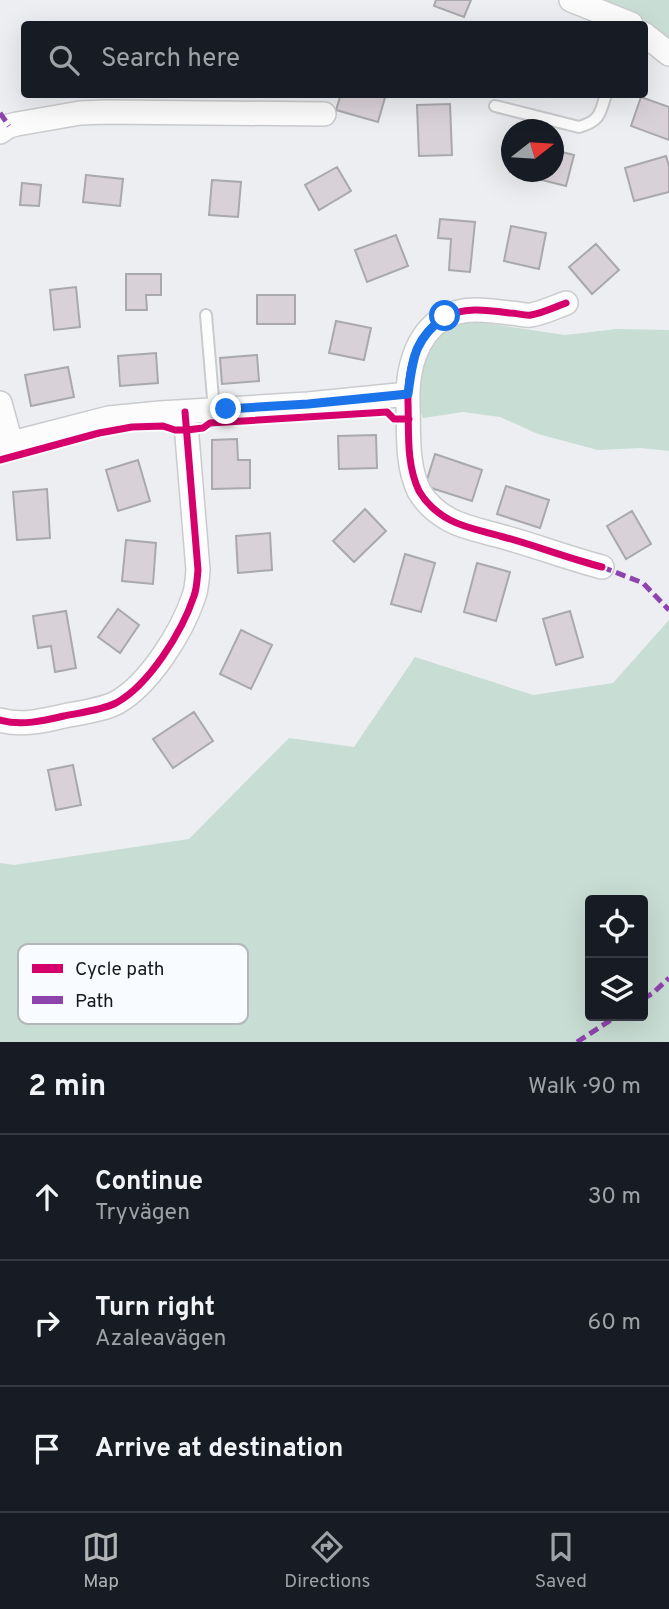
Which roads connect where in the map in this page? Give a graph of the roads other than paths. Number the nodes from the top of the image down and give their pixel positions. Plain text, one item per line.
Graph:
1 (571, 0) edge
2 (619, 21) edge
3 (648, 38) edge
4 (669, 54) edge
5 (605, 98) edge
6 (495, 106) dead end
7 (324, 114) dead end
8 (0, 132) edge
9 (566, 303) dead end
10 (206, 315) dead end
11 (408, 394) junction
12 (0, 403) edge
13 (214, 410) junction
14 (185, 412) junction
15 (6, 444) edge
16 (602, 567) dead end
17 (0, 720) edge

1 - 2 street
3 - 4 street
5 - 6 lane
7 - 8 street
9 - 11 street
10 - 13 lane
11 - 13 street
11 - 16 street
12 - 15 street
13 - 14 street
14 - 15 street
14 - 17 street

